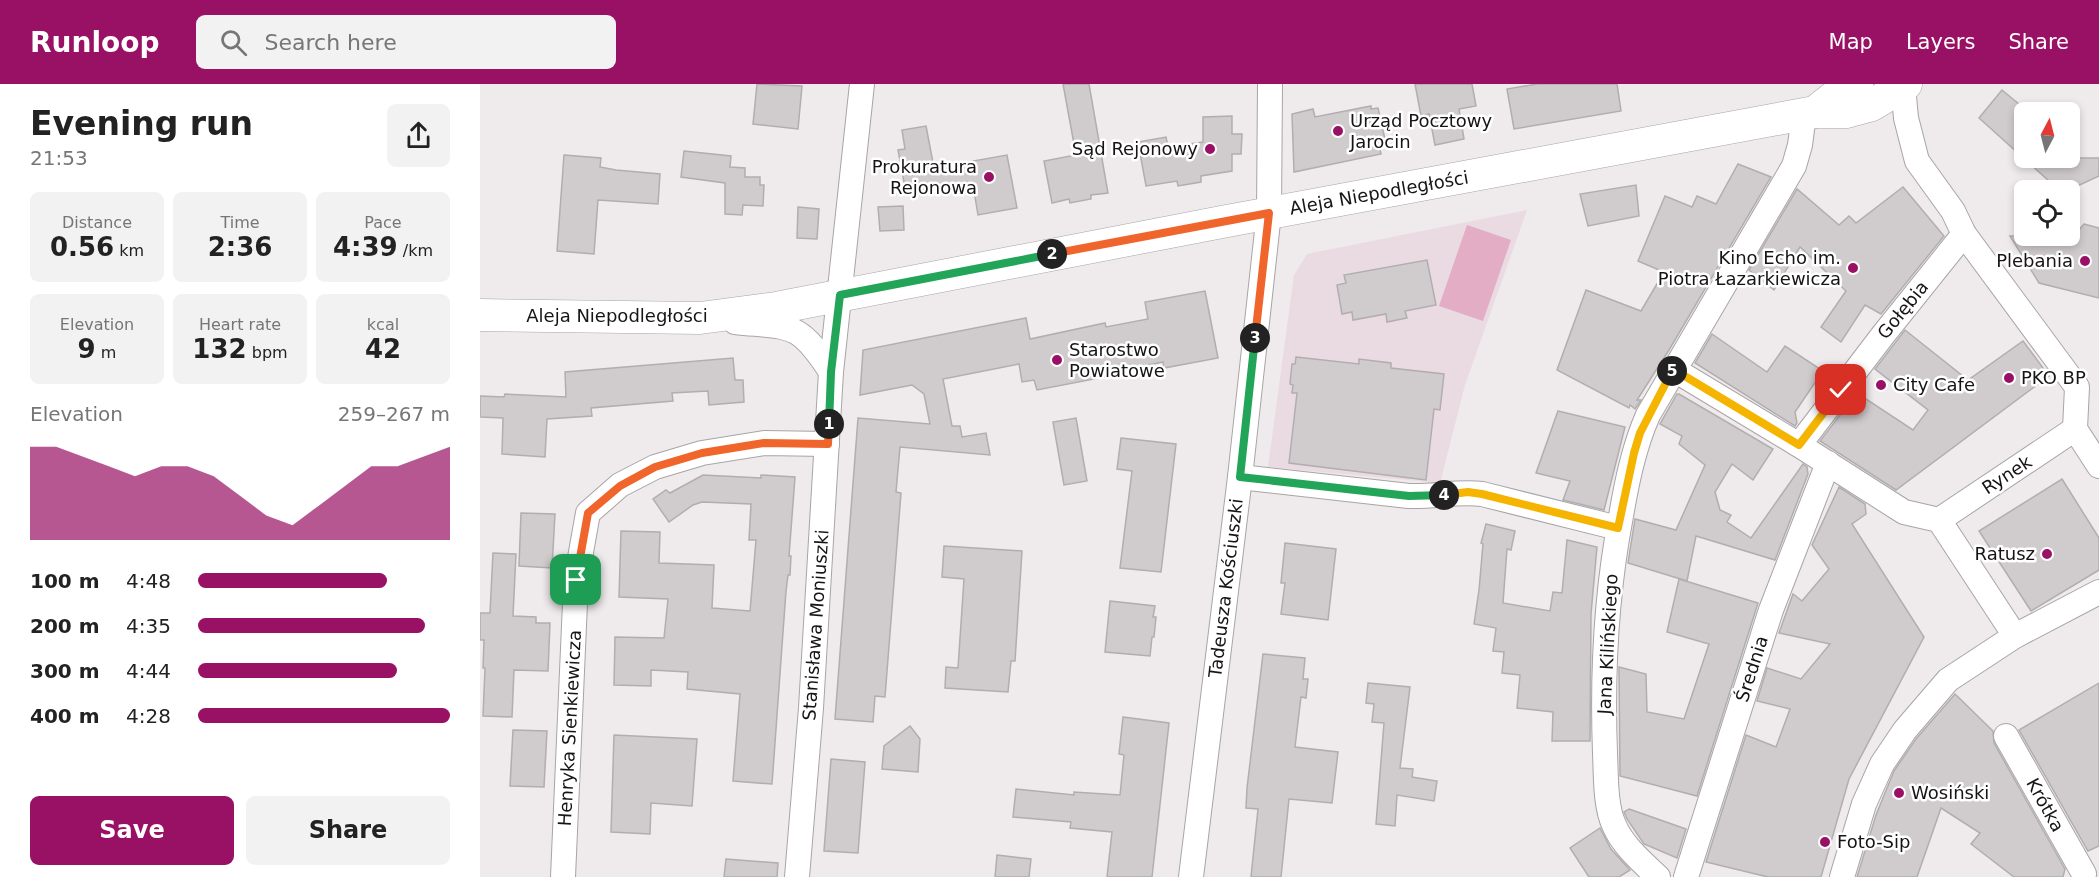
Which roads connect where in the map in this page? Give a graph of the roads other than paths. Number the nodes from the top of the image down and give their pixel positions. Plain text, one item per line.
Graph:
1 (862, 84) edge
2 (1270, 84) edge
3 (1857, 84) edge
4 (1904, 85) edge
5 (1810, 113) junction
6 (1269, 213) junction
7 (1964, 234) junction
8 (840, 295) junction
9 (480, 315) edge
10 (700, 318) junction
11 (1673, 369) junction
12 (831, 372) junction
13 (2075, 429) junction
14 (828, 444) junction
15 (1799, 445) junction
16 (1828, 463) junction
17 (2099, 466) edge
18 (1240, 477) junction
19 (1939, 520) junction
20 (1618, 528) junction
21 (2099, 592) edge
22 (2006, 641) junction
23 (2006, 736) dead end
24 (2088, 873) edge
25 (563, 877) edge
26 (797, 877) edge
27 (1191, 877) edge
28 (1658, 877) edge
29 (1686, 877) edge
30 (1842, 877) edge

1 - 8 street, Stanisława Moniuszki
2 - 6 street, Tadeusza Kościuszki
3 - 5 main road, Aleja Niepodległości
4 - 5 main road, Aleja Niepodległości
4 - 7 street
5 - 6 main road, Aleja Niepodległości
5 - 11 street, Jana Kilińskiego
6 - 8 main road, Aleja Niepodległości
6 - 18 street, Tadeusza Kościuszki
7 - 13 street
7 - 15 street, Gołębia
8 - 10 main road, Aleja Niepodległości
8 - 12 street, Stanisława Moniuszki
9 - 10 main road, Aleja Niepodległości
10 - 12 street
11 - 15 street
11 - 20 street, Jana Kilińskiego
12 - 14 street, Stanisława Moniuszki
13 - 17 street
13 - 19 street, Rynek
14 - 25 street, Henryka Sienkiewicza
14 - 26 street, Stanisława Moniuszki
15 - 16 street
16 - 19 street
16 - 29 street, Średnia
18 - 20 street
18 - 27 street, Tadeusza Kościuszki
19 - 22 street
20 - 28 street, Jana Kilińskiego
21 - 22 street
22 - 30 street
23 - 24 street, Krótka

